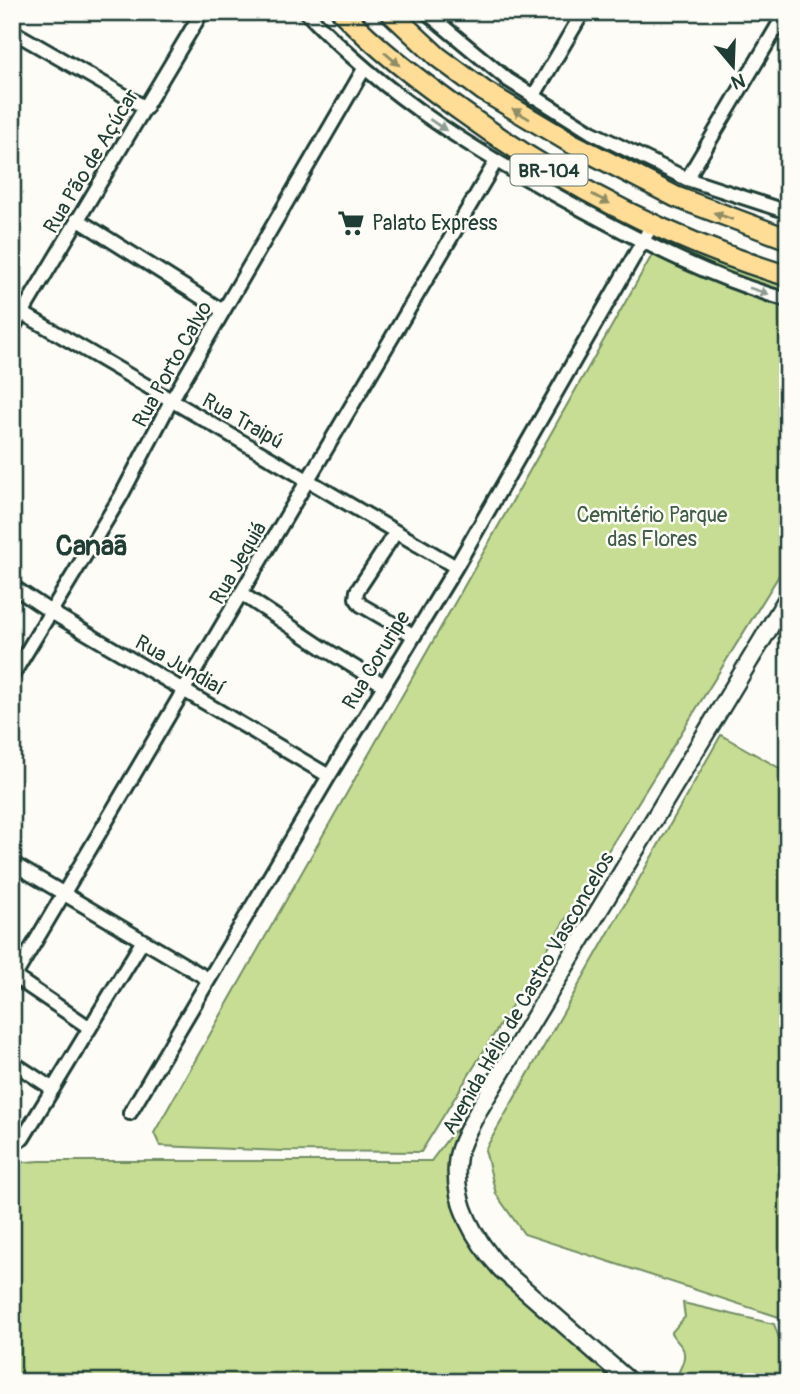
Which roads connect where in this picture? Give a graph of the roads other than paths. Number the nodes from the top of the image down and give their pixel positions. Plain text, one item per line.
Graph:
1 (202, 12) edge
2 (306, 12) edge
3 (342, 12) edge
4 (390, 12) edge
5 (426, 12) edge
6 (583, 12) edge
7 (786, 12) edge
8 (12, 31) edge
9 (364, 69) junction
10 (533, 97) junction
11 (146, 108) junction
12 (495, 163) junction
13 (687, 179) junction
14 (788, 212) edge
15 (77, 219) junction
16 (647, 234) junction
17 (788, 239) edge
18 (788, 276) edge
19 (788, 300) edge
20 (17, 310) edge
21 (223, 311) junction
22 (12, 330) edge
23 (171, 401) junction
24 (308, 481) junction
25 (396, 532) junction
26 (456, 567) junction
27 (12, 586) edge
28 (242, 594) junction
29 (788, 597) edge
30 (51, 612) junction
31 (413, 635) junction
32 (12, 676) edge
33 (384, 685) junction
34 (185, 689) junction
35 (329, 776) junction
36 (12, 863) edge
37 (64, 895) junction
38 (142, 942) junction
39 (13, 979) edge
40 (208, 979) junction
41 (90, 1028) junction
42 (12, 1062) edge
43 (53, 1089) junction
44 (130, 1113) dead end
45 (15, 1140) edge
46 (630, 1382) edge

1 - 11 street, Rua Pão de Açúcar
2 - 9 street
3 -> 16 highway, BR-104
17 -> 4 highway, BR-104
5 - 10 street
6 - 10 street
7 - 13 street
8 - 11 street
9 -> 12 street
9 - 21 street, Rua Porto Calvo
10 - 13 street
11 - 15 street, Rua Pão de Açúcar
12 - 16 street
12 - 24 street, Rua Jequiá
13 - 14 street
15 - 20 street, Rua Pão de Açúcar
15 - 21 street
16 - 18 highway, BR-104
16 -> 19 street
16 - 26 street, Rua Coruripe
20 - 22 street, Rua Pão de Açúcar
20 - 23 street, Rua Traipú
21 - 23 street, Rua Porto Calvo
23 - 24 street, Rua Traipú
23 - 30 street, Rua Porto Calvo
24 - 25 street, Rua Traipú
24 - 28 street, Rua Jequiá
25 - 26 street, Rua Traipú
25 - 31 street
26 - 31 street, Rua Coruripe
27 - 30 street, Rua Jundiaí
28 - 33 street
28 - 34 street, Rua Jequiá
29 - 46 street, Avenida Hélio de Castro Vasconcelos
30 - 32 street, Rua Porto Calvo
30 - 34 street, Rua Jundiaí
31 - 33 street, Rua Coruripe
33 - 35 street, Rua Coruripe
34 - 35 street, Rua Jundiaí
34 - 37 street, Rua Jequiá
35 - 40 street, Rua Coruripe
36 - 37 street
37 - 38 street
37 - 39 street, Rua Jequiá
38 - 40 street
38 - 41 street
39 - 41 street
40 - 44 street, Rua Coruripe
41 - 43 street
42 - 43 street
43 - 45 street

